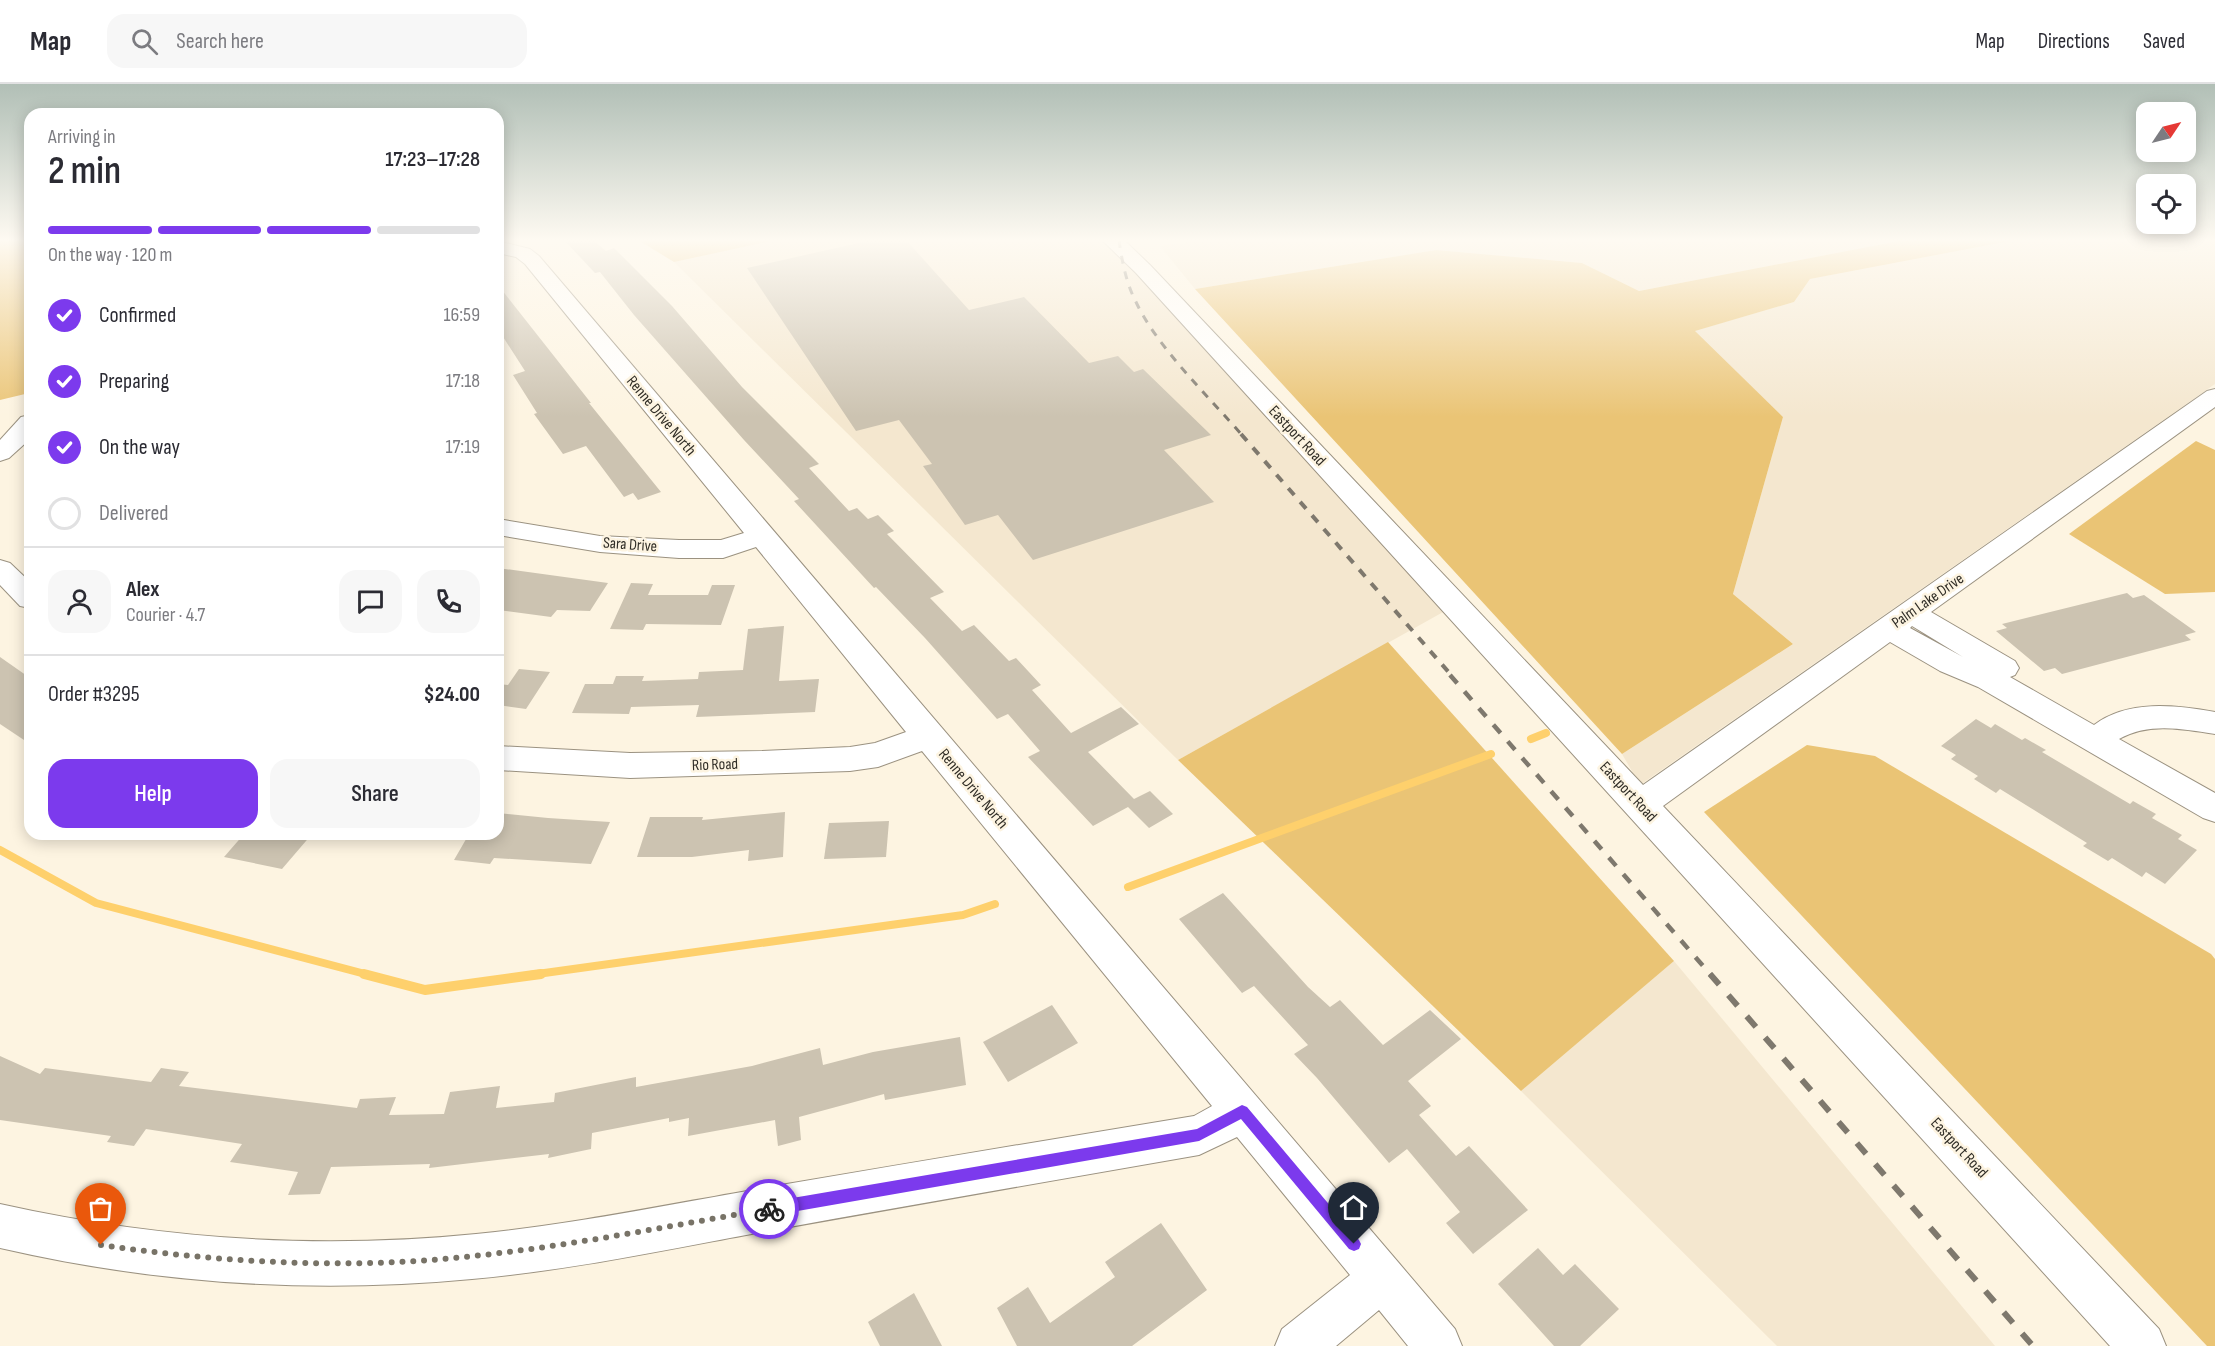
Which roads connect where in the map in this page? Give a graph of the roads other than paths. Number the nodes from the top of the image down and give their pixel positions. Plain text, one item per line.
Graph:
1 (564, 299) edge
2 (1171, 299) edge
3 (2215, 396) edge
4 (24, 430) edge
5 (0, 453) edge
6 (504, 527) edge
7 (761, 536) junction
8 (0, 568) edge
9 (24, 593) edge
10 (1900, 621) junction
11 (2062, 722) junction
12 (2215, 723) edge
13 (929, 736) junction
14 (2096, 741) junction
15 (504, 759) edge
16 (1640, 805) junction
17 (2215, 809) edge
18 (1242, 1112) junction
19 (0, 1226) edge
20 (1382, 1278) junction
21 (1299, 1346) edge
22 (1438, 1346) edge
23 (2142, 1346) edge

1 - 7 street, Renne Drive North
2 - 16 street, Eastport Road
3 - 10 street, Palm Lake Drive
4 - 5 street
6 - 7 street, Sara Drive
7 - 13 street, Renne Drive North
8 - 9 street
10 - 11 street
10 - 11 street
10 - 16 street, Palm Lake Drive
11 - 14 street
12 - 14 street
13 - 15 street, Rio Road
13 - 18 street, Renne Drive North
14 - 17 street
16 - 23 street, Eastport Road
18 - 19 street
18 - 20 street, Renne Drive North
20 - 21 street
20 - 22 street, Renne Drive North

